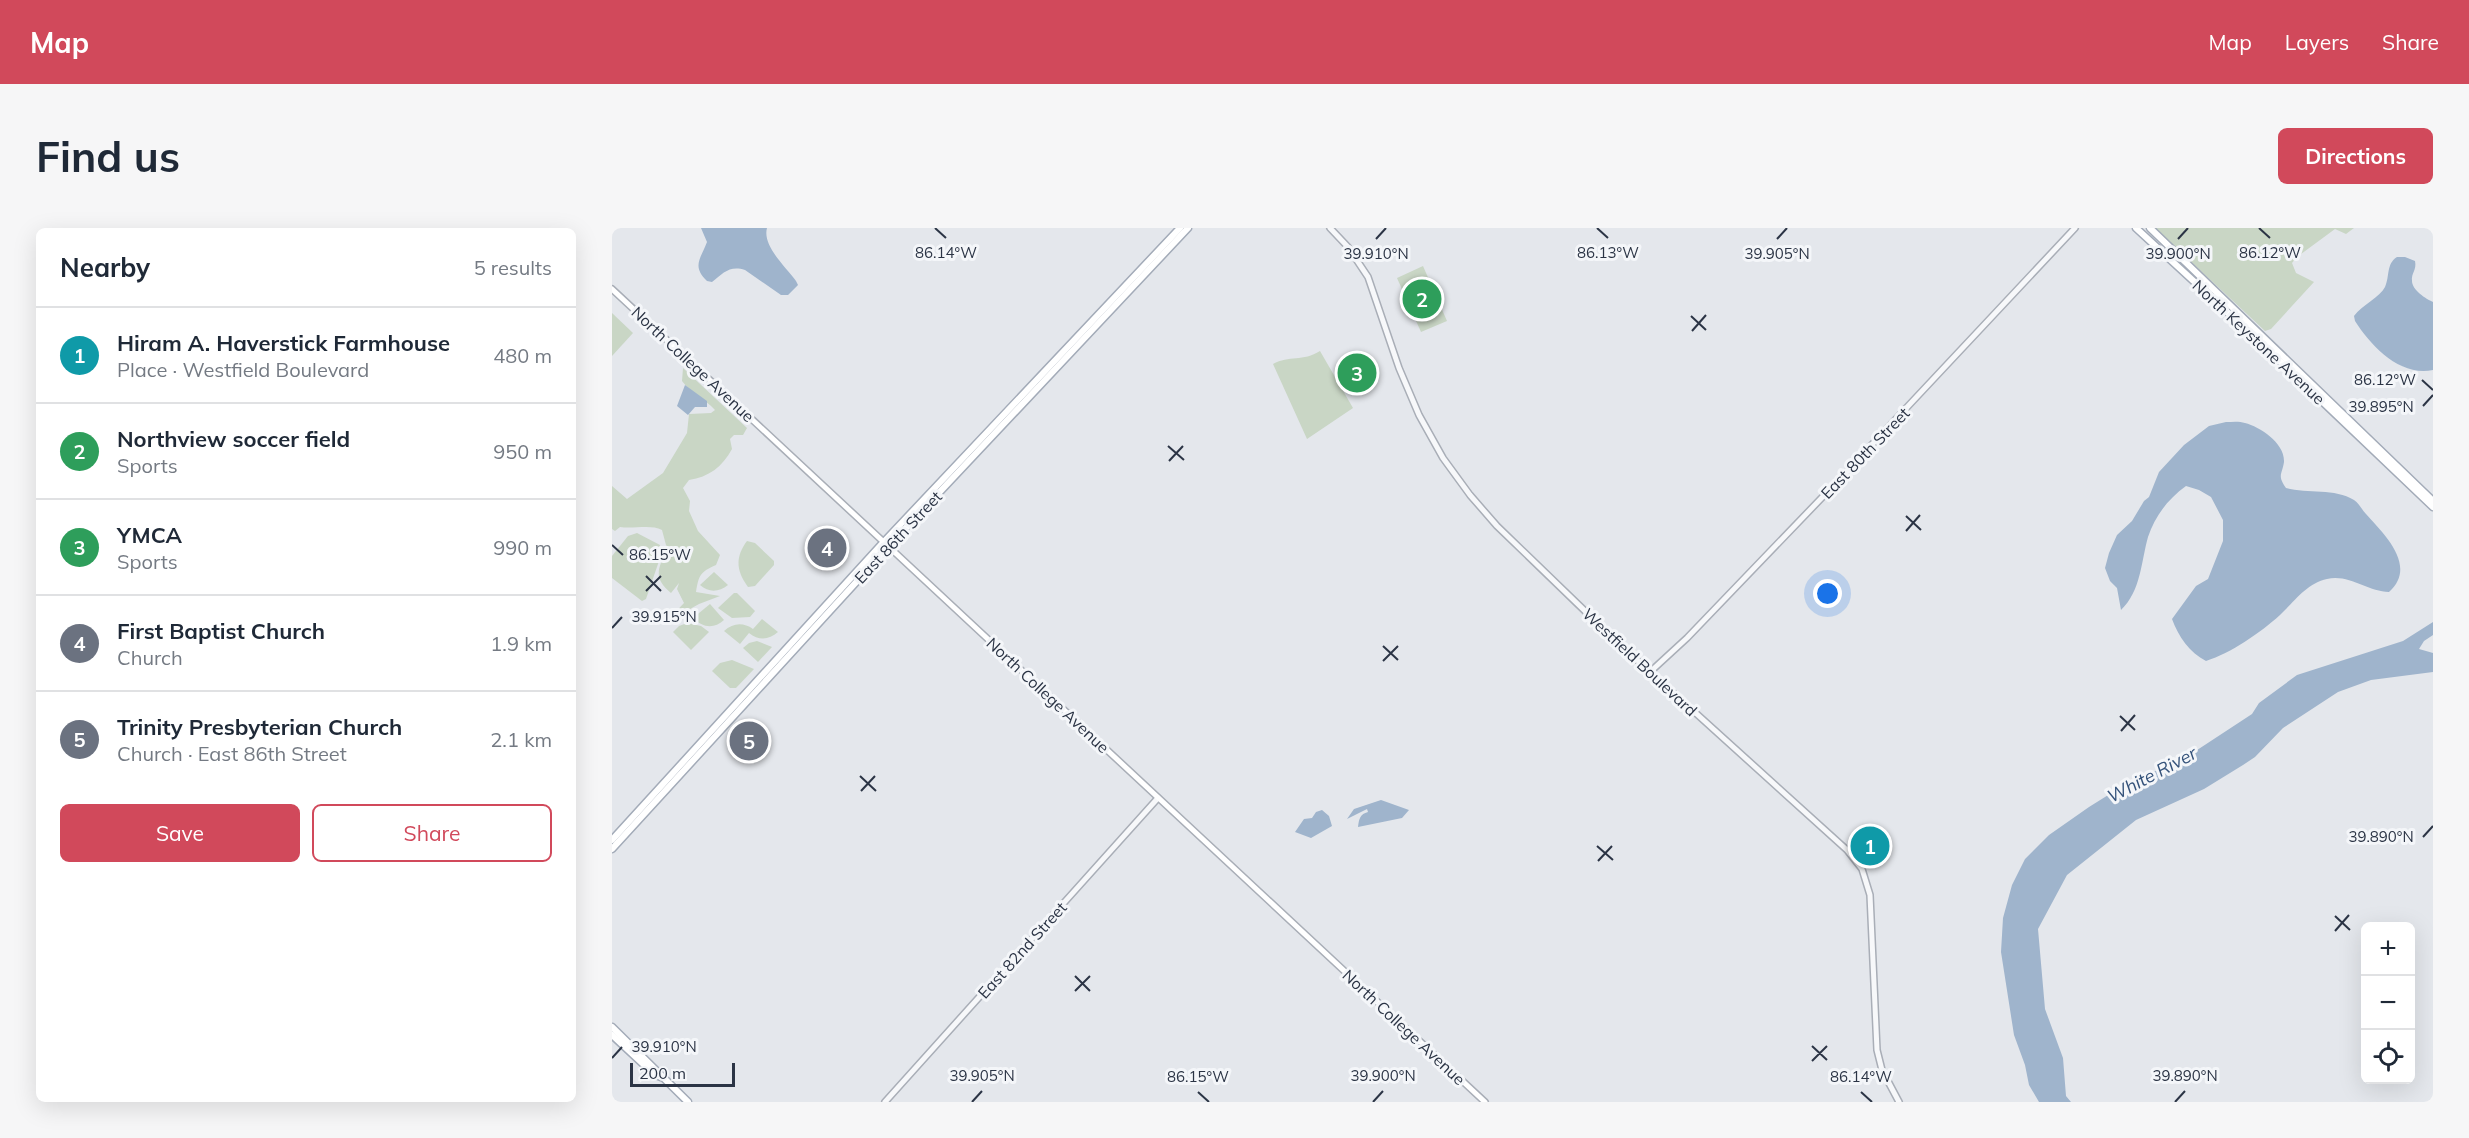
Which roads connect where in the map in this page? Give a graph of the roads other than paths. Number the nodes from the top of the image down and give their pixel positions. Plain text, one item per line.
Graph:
1 (1180, 228) edge
2 (1188, 228) edge
3 (1330, 228) edge
4 (2075, 228) edge
5 (2136, 228) edge
6 (2150, 228) edge
7 (612, 289) edge
8 (2433, 501) edge
9 (2433, 507) edge
10 (886, 544) junction
11 (1650, 672) junction
12 (1158, 798) junction
13 (612, 840) edge
14 (612, 849) edge
15 (612, 1026) edge
16 (612, 1035) edge
17 (661, 1077) junction
18 (688, 1102) edge
19 (885, 1102) edge
20 (1485, 1102) edge
21 (1899, 1102) edge

1 - 10 main road, East 86th Street
2 - 10 main road, East 86th Street
3 - 11 street, Westfield Boulevard
4 - 11 street, East 80th Street
5 - 9 main road, North Keystone Avenue
6 - 8 main road, North Keystone Avenue
7 - 10 main road, North College Avenue
10 - 12 main road, North College Avenue
10 - 13 main road, East 86th Street
10 - 14 main road, East 86th Street
11 - 21 street, Westfield Boulevard
12 - 19 street, East 82nd Street
12 - 20 main road, North College Avenue
15 - 17 main road
16 - 17 main road
17 - 18 main road

